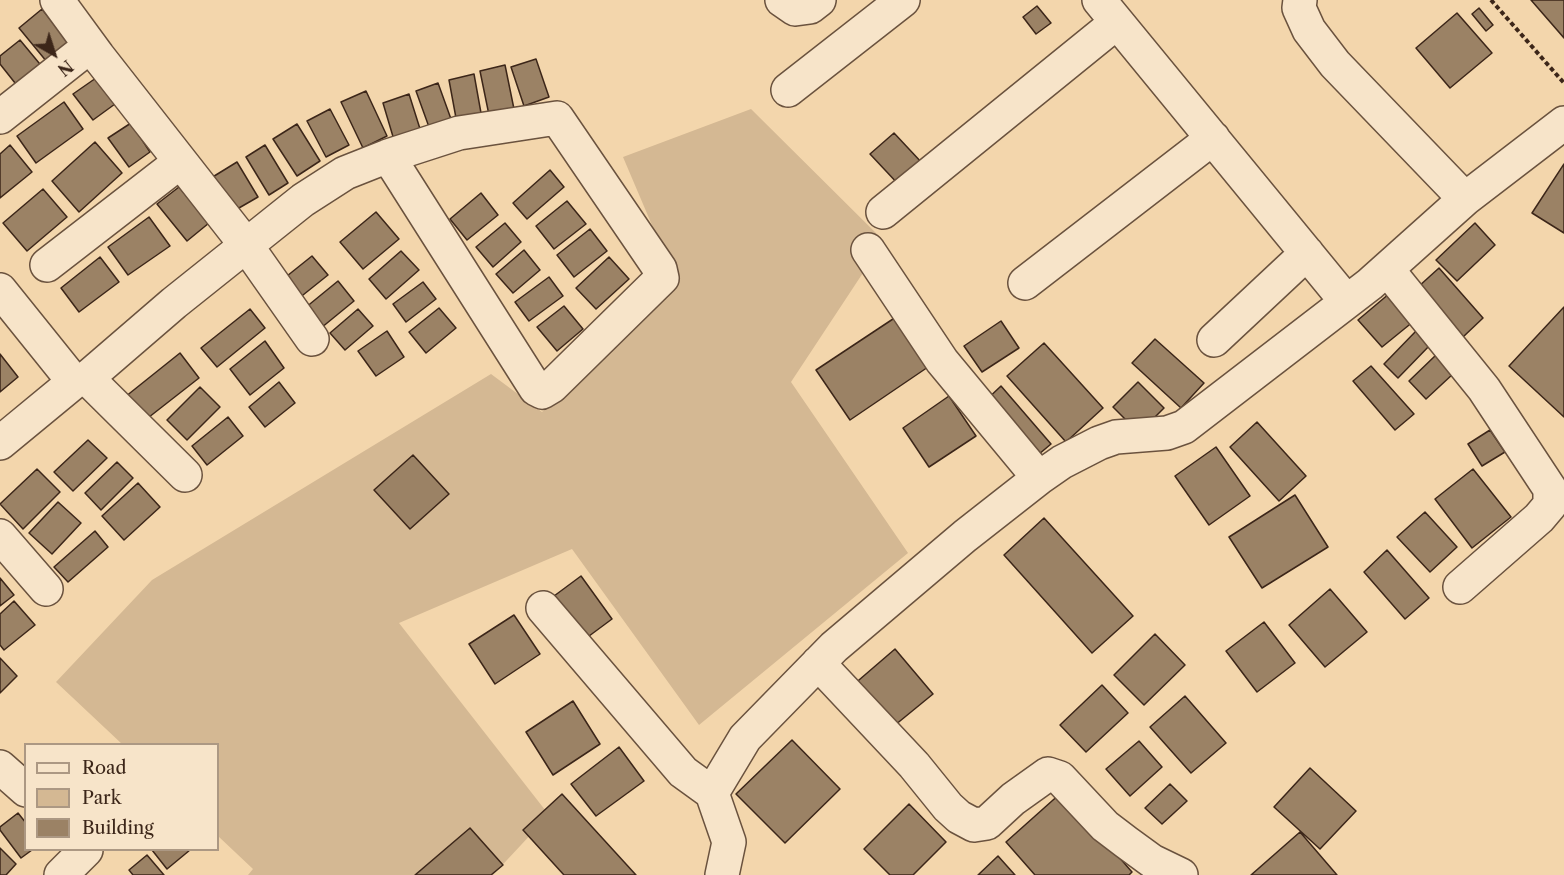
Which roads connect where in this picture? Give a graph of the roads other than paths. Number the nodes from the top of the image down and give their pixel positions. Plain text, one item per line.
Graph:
1 (57, 0) edge
2 (782, 0) edge
3 (819, 0) edge
4 (903, 0) edge
5 (1300, 0) edge
6 (1107, 11) edge
7 (90, 46) junction
8 (788, 90) dead end
9 (0, 117) edge
10 (1564, 123) edge
11 (1213, 138) junction
12 (388, 156) junction
13 (180, 162) junction
14 (1465, 199) junction
15 (883, 212) dead end
16 (246, 245) junction
17 (868, 250) dead end
18 (1307, 253) junction
19 (47, 265) dead end
20 (1387, 269) junction
21 (1025, 283) dead end
22 (0, 290) edge
23 (1346, 301) junction
24 (312, 339) dead end
25 (1214, 340) dead end
26 (80, 380) junction
27 (0, 443) edge
28 (185, 475) dead end
29 (1039, 478) junction
30 (0, 536) edge
31 (1460, 587) dead end
32 (46, 589) dead end
33 (543, 608) dead end
34 (818, 663) junction
35 (0, 767) edge
36 (24, 788) edge
37 (712, 793) junction
38 (84, 851) edge
39 (1147, 868) edge
40 (60, 875) edge
41 (722, 875) edge
42 (1181, 875) edge

1 - 7 street
2 - 3 street
4 - 8 street
5 - 14 street
6 - 11 street
6 - 15 street
7 - 9 street
7 - 13 street
10 - 14 street
11 - 18 street
11 - 21 street
12 - 12 street
12 - 16 street
13 - 16 street
13 - 19 street
14 - 20 street
16 - 24 street
16 - 26 street
17 - 29 street
18 - 23 street
18 - 25 street
20 - 23 street
20 - 31 street
22 - 26 street
23 - 29 street
26 - 27 street
26 - 28 street
29 - 34 street
30 - 32 street
33 - 37 street
34 - 37 street
34 - 39 street
35 - 36 street
37 - 41 street
38 - 40 street
39 - 42 street

